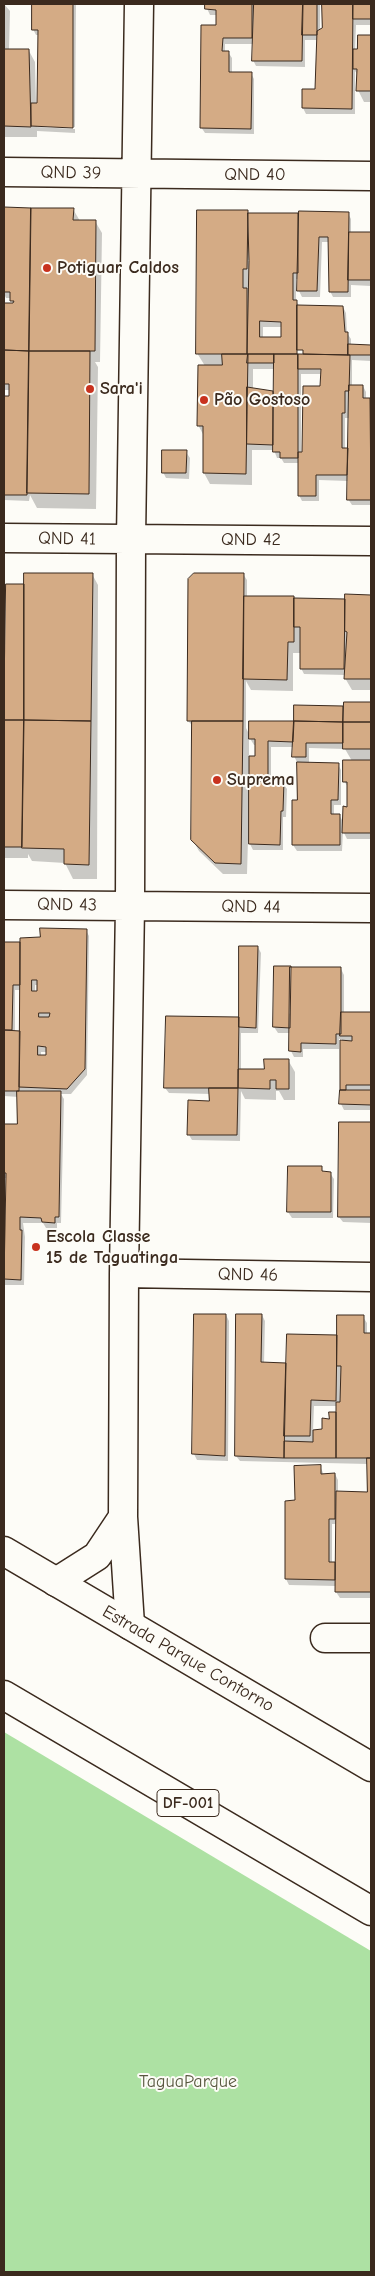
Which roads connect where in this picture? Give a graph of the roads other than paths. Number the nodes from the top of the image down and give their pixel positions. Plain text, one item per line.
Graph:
1 (139, 4) edge
2 (4, 172) edge
3 (138, 174) junction
4 (371, 176) edge
5 (4, 538) edge
6 (131, 539) junction
7 (371, 541) edge
8 (4, 905) edge
9 (130, 906) junction
10 (371, 908) edge
11 (124, 1273) junction
12 (371, 1276) edge
13 (123, 1517) junction
14 (4, 1551) edge
15 (56, 1582) junction
16 (130, 1625) junction
17 (325, 1638) dead end
18 (371, 1638) edge
19 (4, 1695) edge
20 (371, 1767) edge
21 (371, 1911) edge

1 - 3 main road
2 - 3 main road, QND 39
3 - 4 main road, QND 40
3 - 6 main road
5 - 6 main road, QND 41
6 - 7 main road, QND 42
6 - 9 main road
8 - 9 main road, QND 43
9 - 10 main road, QND 44
9 - 11 main road
11 - 12 main road, QND 46
11 - 13 main road
13 - 15 main road
13 - 16 main road
14 - 15 main road, Estrada Parque Contorno
15 - 16 main road, Estrada Parque Contorno
16 - 20 main road, Estrada Parque Contorno
17 - 18 main road
19 - 21 main road, DF-001

